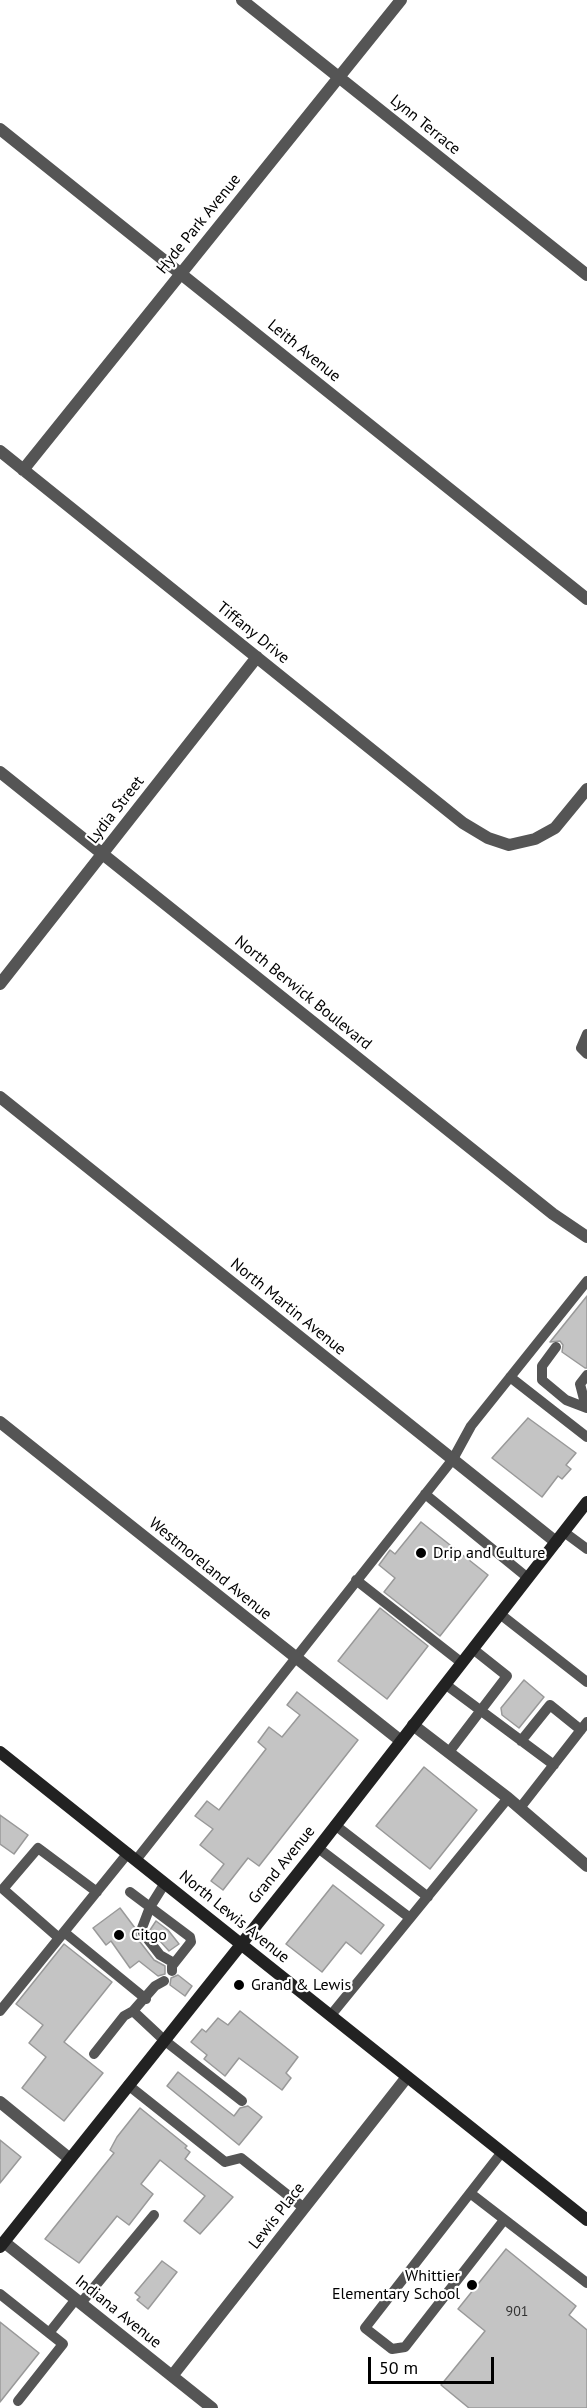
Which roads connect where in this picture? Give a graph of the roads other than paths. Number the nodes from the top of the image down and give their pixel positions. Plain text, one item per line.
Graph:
1 (242, 0) edge
2 (401, 0) edge
3 (338, 77) junction
4 (0, 129) edge
5 (181, 274) junction
6 (587, 275) edge
7 (0, 452) edge
8 (23, 470) junction
9 (587, 599) edge
10 (257, 657) junction
11 (0, 772) edge
12 (587, 789) edge
13 (103, 853) junction
14 (0, 984) edge
15 (587, 1034) edge
16 (587, 1054) edge
17 (0, 1097) edge
18 (587, 1237) edge
19 (587, 1281) edge
20 (556, 1347) dead end
21 (587, 1376) edge
22 (510, 1377) junction
23 (586, 1408) edge
24 (0, 1422) edge
25 (587, 1437) edge
26 (453, 1460) junction
27 (425, 1494) junction
28 (587, 1502) edge
29 (564, 1532) junction
30 (556, 1542) junction
31 (587, 1549) edge
32 (528, 1578) junction
33 (356, 1580) junction
34 (500, 1614) junction
35 (473, 1649) junction
36 (295, 1658) junction
37 (462, 1663) junction
38 (587, 1683) edge
39 (445, 1684) junction
40 (479, 1711) junction
41 (413, 1725) junction
42 (584, 1726) edge
43 (400, 1741) junction
44 (521, 1741) junction
45 (0, 1752) edge
46 (449, 1752) junction
47 (554, 1765) junction
48 (508, 1798) junction
49 (520, 1808) junction
50 (335, 1825) junction
51 (318, 1848) junction
52 (132, 1857) junction
53 (587, 1866) edge
54 (165, 1883) junction
55 (97, 1892) junction
56 (130, 1892) dead end
57 (428, 1897) junction
58 (150, 1907) junction
59 (410, 1918) junction
60 (62, 1935) junction
61 (241, 1943) junction
62 (159, 1981) dead end
63 (146, 1999) junction
64 (0, 2011) edge
65 (133, 2011) junction
66 (331, 2015) junction
67 (164, 2040) junction
68 (94, 2054) dead end
69 (407, 2077) junction
70 (128, 2085) junction
71 (242, 2101) dead end
72 (0, 2102) edge
73 (502, 2152) junction
74 (70, 2159) junction
75 (470, 2193) junction
76 (304, 2208) junction
77 (154, 2215) dead end
78 (504, 2220) junction
79 (587, 2220) edge
80 (2, 2244) edge
81 (587, 2283) edge
82 (0, 2294) edge
83 (79, 2301) junction
84 (49, 2333) junction
85 (172, 2376) junction
86 (18, 2401) dead end
87 (212, 2408) edge

1 - 3 street, Lynn Terrace
2 - 3 street, Hyde Park Avenue
3 - 5 street, Hyde Park Avenue
3 - 6 street, Lynn Terrace
4 - 5 street, Leith Avenue
5 - 8 street, Hyde Park Avenue
5 - 9 street, Leith Avenue
7 - 8 street, Tiffany Drive
8 - 10 street, Tiffany Drive
10 - 12 street, Tiffany Drive
10 - 13 street, Lydia Street
11 - 13 street, North Berwick Boulevard
13 - 14 street, Lydia Street
13 - 18 street, North Berwick Boulevard
15 - 16 lane
17 - 26 street, North Martin Avenue
19 - 22 lane
20 - 23 lane
21 - 23 lane
22 - 25 lane
22 - 26 lane
24 - 36 street, Westmoreland Avenue
26 - 27 lane
26 - 30 street, North Martin Avenue
27 - 32 lane
27 - 33 lane
28 - 29 main road, Grand Avenue
29 - 30 main road, Grand Avenue
29 - 31 lane
30 - 32 main road, Grand Avenue
32 - 34 main road, Grand Avenue
33 - 36 lane
33 - 37 lane
34 - 35 main road, Grand Avenue
34 - 38 lane
35 - 37 main road, Grand Avenue
35 - 40 lane
36 - 43 street, Westmoreland Avenue
36 - 52 lane
37 - 39 main road, Grand Avenue
39 - 40 lane
39 - 41 main road, Grand Avenue
40 - 44 lane
40 - 46 lane
41 - 43 main road, Grand Avenue
41 - 46 street
42 - 44 lane
42 - 47 lane
43 - 50 main road, Grand Avenue
44 - 47 lane
45 - 52 main road, North Lewis Avenue
46 - 48 street
47 - 49 lane
48 - 49 street
48 - 57 lane
49 - 53 street
50 - 51 main road, Grand Avenue
50 - 57 lane
51 - 59 lane
51 - 61 main road, Grand Avenue
52 - 54 main road, North Lewis Avenue
52 - 55 lane
54 - 58 lane
54 - 61 main road, North Lewis Avenue
55 - 60 lane
55 - 60 lane
56 - 58 lane
57 - 59 lane
58 - 58 lane
59 - 66 lane
60 - 63 lane
60 - 64 lane
61 - 66 main road, North Lewis Avenue
61 - 67 main road, Grand Avenue
62 - 63 lane
63 - 65 lane
65 - 67 lane
65 - 68 lane
66 - 69 main road, North Lewis Avenue
67 - 70 main road, Grand Avenue
67 - 71 lane
69 - 73 main road, North Lewis Avenue
69 - 76 street, Lewis Place
70 - 74 main road, Grand Avenue
70 - 76 lane
72 - 74 street
73 - 75 lane
73 - 79 main road, North Lewis Avenue
74 - 80 main road, Grand Avenue
75 - 78 lane
75 - 78 lane
76 - 85 street, Lewis Place
77 - 83 lane
78 - 81 lane
80 - 83 street, Indiana Avenue
82 - 84 lane
83 - 84 lane
83 - 85 street, Indiana Avenue
84 - 86 lane
85 - 87 street, Indiana Avenue

